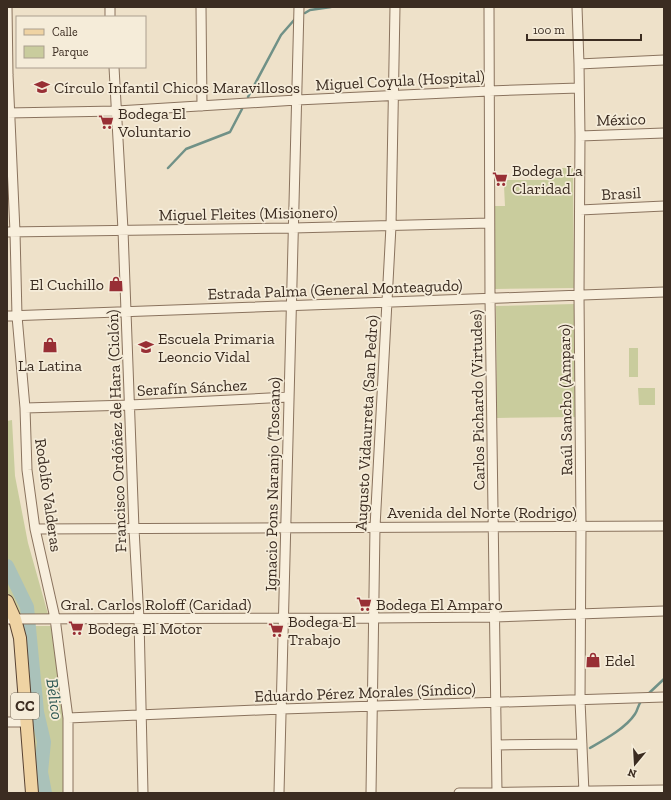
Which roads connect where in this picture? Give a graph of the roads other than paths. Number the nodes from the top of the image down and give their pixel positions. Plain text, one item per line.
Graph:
1 (8, 7) edge
2 (201, 7) edge
3 (299, 7) edge
4 (395, 7) edge
5 (489, 7) edge
6 (576, 7) edge
7 (664, 60) edge
8 (579, 64) junction
9 (114, 68) edge
10 (579, 88) junction
11 (489, 90) junction
12 (393, 96) junction
13 (297, 100) junction
14 (202, 106) junction
15 (117, 111) junction
16 (9, 113) edge
17 (664, 132) edge
18 (580, 136) junction
19 (664, 206) edge
20 (580, 210) junction
21 (489, 223) junction
22 (391, 226) junction
23 (293, 228) junction
24 (123, 230) junction
25 (11, 232) edge
26 (664, 292) edge
27 (579, 295) junction
28 (490, 298) junction
29 (387, 302) junction
30 (292, 306) junction
31 (126, 312) junction
32 (7, 316) edge
33 (17, 316) junction
34 (289, 397) junction
35 (130, 405) junction
36 (24, 408) junction
37 (581, 526) junction
38 (664, 526) edge
39 (375, 527) junction
40 (494, 527) junction
41 (286, 528) junction
42 (36, 529) junction
43 (134, 529) junction
44 (7, 601) edge
45 (664, 611) edge
46 (580, 614) junction
47 (494, 617) junction
48 (56, 618) junction
49 (139, 618) junction
50 (374, 618) junction
51 (14, 619) edge
52 (284, 619) junction
53 (664, 697) edge
54 (580, 700) junction
55 (496, 703) junction
56 (372, 707) junction
57 (282, 709) junction
58 (141, 715) junction
59 (68, 718) junction
60 (7, 722) edge
61 (27, 722) junction
62 (582, 744) junction
63 (497, 745) junction
64 (664, 790) edge
65 (584, 792) edge
66 (32, 793) edge
67 (68, 793) edge
68 (143, 793) edge
69 (279, 793) edge
70 (371, 793) edge
71 (459, 793) edge
72 (497, 793) edge

1 - 16 street, Rodolfo Valderas
2 - 14 street
3 - 13 street, Ignacio Pons Naranjo (Toscano)
4 - 12 street, Augusto Vidaurreta (San Pedro)
5 - 11 street, Carlos Pichardo (Virtudes)
6 - 8 street, Raúl Sancho (Amparo)
7 - 8 street
8 - 10 street, Raúl Sancho (Amparo)
9 - 15 street, Francisco Ordóñez de Hara (Ciclón)
10 - 11 street, Miguel Coyula (Hospital)
10 - 18 street, Raúl Sancho (Amparo)
11 - 12 street, Miguel Coyula (Hospital)
11 - 21 street, Carlos Pichardo (Virtudes)
12 - 13 street, Miguel Coyula (Hospital)
12 - 22 street, Augusto Vidaurreta (San Pedro)
13 - 14 street, Miguel Coyula (Hospital)
13 - 23 street, Ignacio Pons Naranjo (Toscano)
14 - 15 street, Miguel Coyula (Hospital)
15 - 16 street, Miguel Coyula (Hospital)
15 - 24 street, Francisco Ordóñez de Hara (Ciclón)
16 - 25 street, Rodolfo Valderas
17 - 18 street, México
18 - 20 street, Raúl Sancho (Amparo)
19 - 20 street, Brasil
20 - 27 street, Raúl Sancho (Amparo)
21 - 22 street, Miguel Fleites (Misionero)
21 - 28 street, Carlos Pichardo (Virtudes)
22 - 23 street, Miguel Fleites (Misionero)
22 - 29 street, Augusto Vidaurreta (San Pedro)
23 - 24 street, Miguel Fleites (Misionero)
23 - 30 street, Ignacio Pons Naranjo (Toscano)
24 - 25 street, Miguel Fleites (Misionero)
24 - 31 street, Francisco Ordóñez de Hara (Ciclón)
25 - 33 street, Rodolfo Valderas
26 - 27 street, Estrada Palma (General Monteagudo)
27 - 28 street, Estrada Palma (General Monteagudo)
27 - 37 street, Raúl Sancho (Amparo)
28 - 29 street, Estrada Palma (General Monteagudo)
28 - 40 street, Carlos Pichardo (Virtudes)
29 - 30 street, Estrada Palma (General Monteagudo)
29 - 39 street, Augusto Vidaurreta (San Pedro)
30 - 31 street, Estrada Palma (General Monteagudo)
30 - 34 street, Ignacio Pons Naranjo (Toscano)
31 - 33 street, Estrada Palma (General Monteagudo)
31 - 35 street, Francisco Ordóñez de Hara (Ciclón)
32 - 33 street, Estrada Palma (General Monteagudo)
33 - 36 street, Rodolfo Valderas
34 - 35 street, Serafín Sánchez
34 - 41 street, Ignacio Pons Naranjo (Toscano)
35 - 36 street, Serafín Sánchez
35 - 43 street, Francisco Ordóñez de Hara (Ciclón)
36 - 42 street, Rodolfo Valderas
37 - 38 street, Avenida del Norte (Rodrigo)
37 - 40 street, Avenida del Norte (Rodrigo)
37 - 46 street, Raúl Sancho (Amparo)
39 - 40 street, Avenida del Norte (Rodrigo)
39 - 41 street, Avenida del Norte (Rodrigo)
39 - 50 street, Augusto Vidaurreta (San Pedro)
40 - 47 street, Carlos Pichardo (Virtudes)
41 - 43 street, Avenida del Norte (Rodrigo)
41 - 52 street, Ignacio Pons Naranjo (Toscano)
42 - 43 street, Avenida del Norte (Rodrigo)
42 - 48 street, Rodolfo Valderas
43 - 49 street, Francisco Ordóñez de Hara (Ciclón)
44 - 51 main road, CC
45 - 46 street, Gral. Carlos Roloff (Caridad)
46 - 47 street, Gral. Carlos Roloff (Caridad)
46 - 54 street, Raúl Sancho (Amparo)
47 - 50 street, Gral. Carlos Roloff (Caridad)
47 - 55 street, Carlos Pichardo (Virtudes)
48 - 49 street, Gral. Carlos Roloff (Caridad)
48 - 51 street, Gral. Carlos Roloff (Caridad)
48 - 59 street, Rodolfo Valderas
49 - 52 street, Gral. Carlos Roloff (Caridad)
49 - 58 street, Francisco Ordóñez de Hara (Ciclón)
50 - 52 street, Gral. Carlos Roloff (Caridad)
50 - 56 street, Augusto Vidaurreta (San Pedro)
51 - 61 main road, CC
52 - 57 street, Ignacio Pons Naranjo (Toscano)
53 - 54 street, Eduardo Pérez Morales (Síndico)
54 - 55 street, Eduardo Pérez Morales (Síndico)
54 - 62 street, Raúl Sancho (Amparo)
55 - 56 street, Eduardo Pérez Morales (Síndico)
55 - 63 street, Carlos Pichardo (Virtudes)
56 - 57 street, Eduardo Pérez Morales (Síndico)
56 - 70 street, Augusto Vidaurreta (San Pedro)
57 - 58 street, Eduardo Pérez Morales (Síndico)
57 - 69 street, Ignacio Pons Naranjo (Toscano)
58 - 59 street, Eduardo Pérez Morales (Síndico)
58 - 68 street, Francisco Ordóñez de Hara (Ciclón)
59 - 67 street, Rodolfo Valderas
60 - 61 street
61 - 66 main road, CC
62 - 63 street
62 - 65 street, Raúl Sancho (Amparo)
63 - 72 street, Carlos Pichardo (Virtudes)
64 - 65 street
65 - 72 street
71 - 72 street

